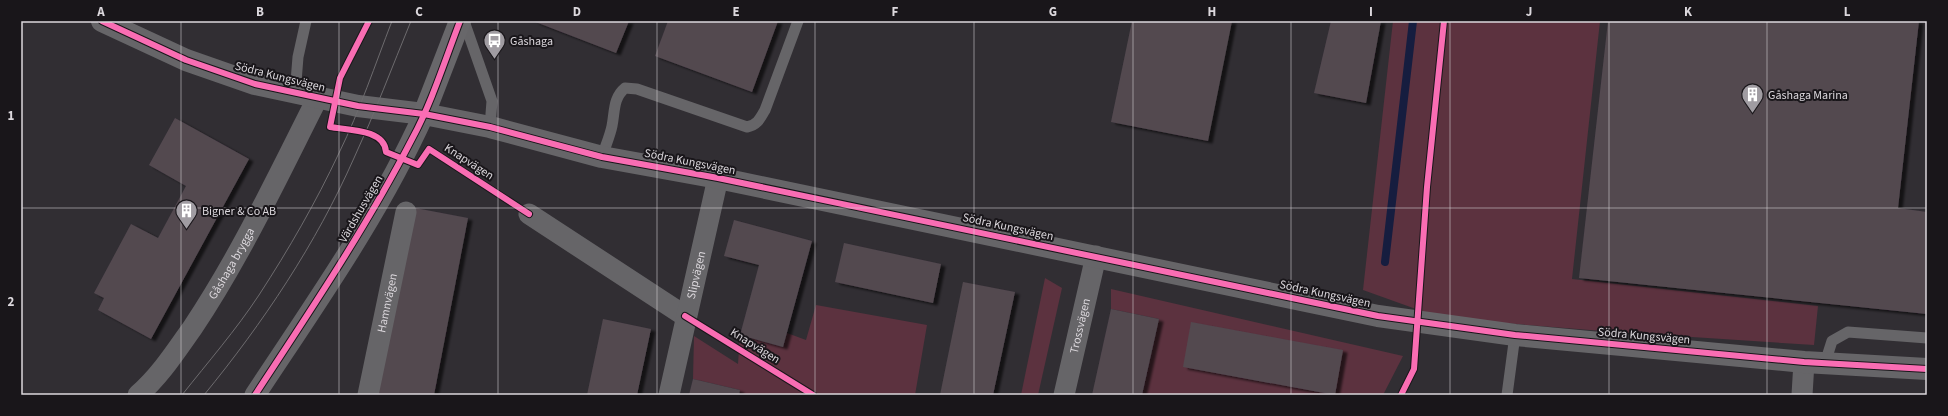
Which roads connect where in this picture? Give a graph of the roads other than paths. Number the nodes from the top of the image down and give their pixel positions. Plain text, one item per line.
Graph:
1 (102, 21) edge
2 (306, 21) edge
3 (460, 21) edge
4 (464, 21) edge
5 (798, 21) edge
6 (295, 94) junction
7 (317, 99) junction
8 (424, 114) junction
9 (490, 127) junction
10 (602, 156) junction
11 (718, 178) junction
12 (406, 212) dead end
13 (529, 214) dead end
14 (1096, 256) junction
15 (685, 316) junction
16 (1515, 335) junction
17 (1927, 338) edge
18 (1804, 362) junction
19 (1826, 363) junction
20 (1927, 370) edge
21 (138, 395) edge
22 (256, 395) edge
23 (368, 395) edge
24 (669, 395) edge
25 (1064, 395) edge
26 (1507, 395) edge
27 (1802, 395) edge

1 - 6 street, Södra Kungsvägen
2 - 6 lane
3 - 8 main road, Värdshusvägen
4 - 9 lane
5 - 10 lane
6 - 7 street, Södra Kungsvägen
7 - 8 street, Södra Kungsvägen
7 - 21 street, Gåshaga brygga
8 - 9 street, Södra Kungsvägen
8 - 22 street, Värdshusvägen
9 - 10 street, Södra Kungsvägen
10 - 11 street, Södra Kungsvägen
11 - 14 street, Södra Kungsvägen
11 - 15 street, Slipvägen
12 - 23 street, Hamnvägen
13 - 15 street
14 - 16 street, Södra Kungsvägen
14 - 25 street, Trossvägen
15 - 24 street, Slipvägen
16 - 18 street, Södra Kungsvägen
16 - 26 lane
17 - 19 lane
18 - 19 street, Södra Kungsvägen
18 - 27 street
19 - 20 street, Södra Kungsvägen

